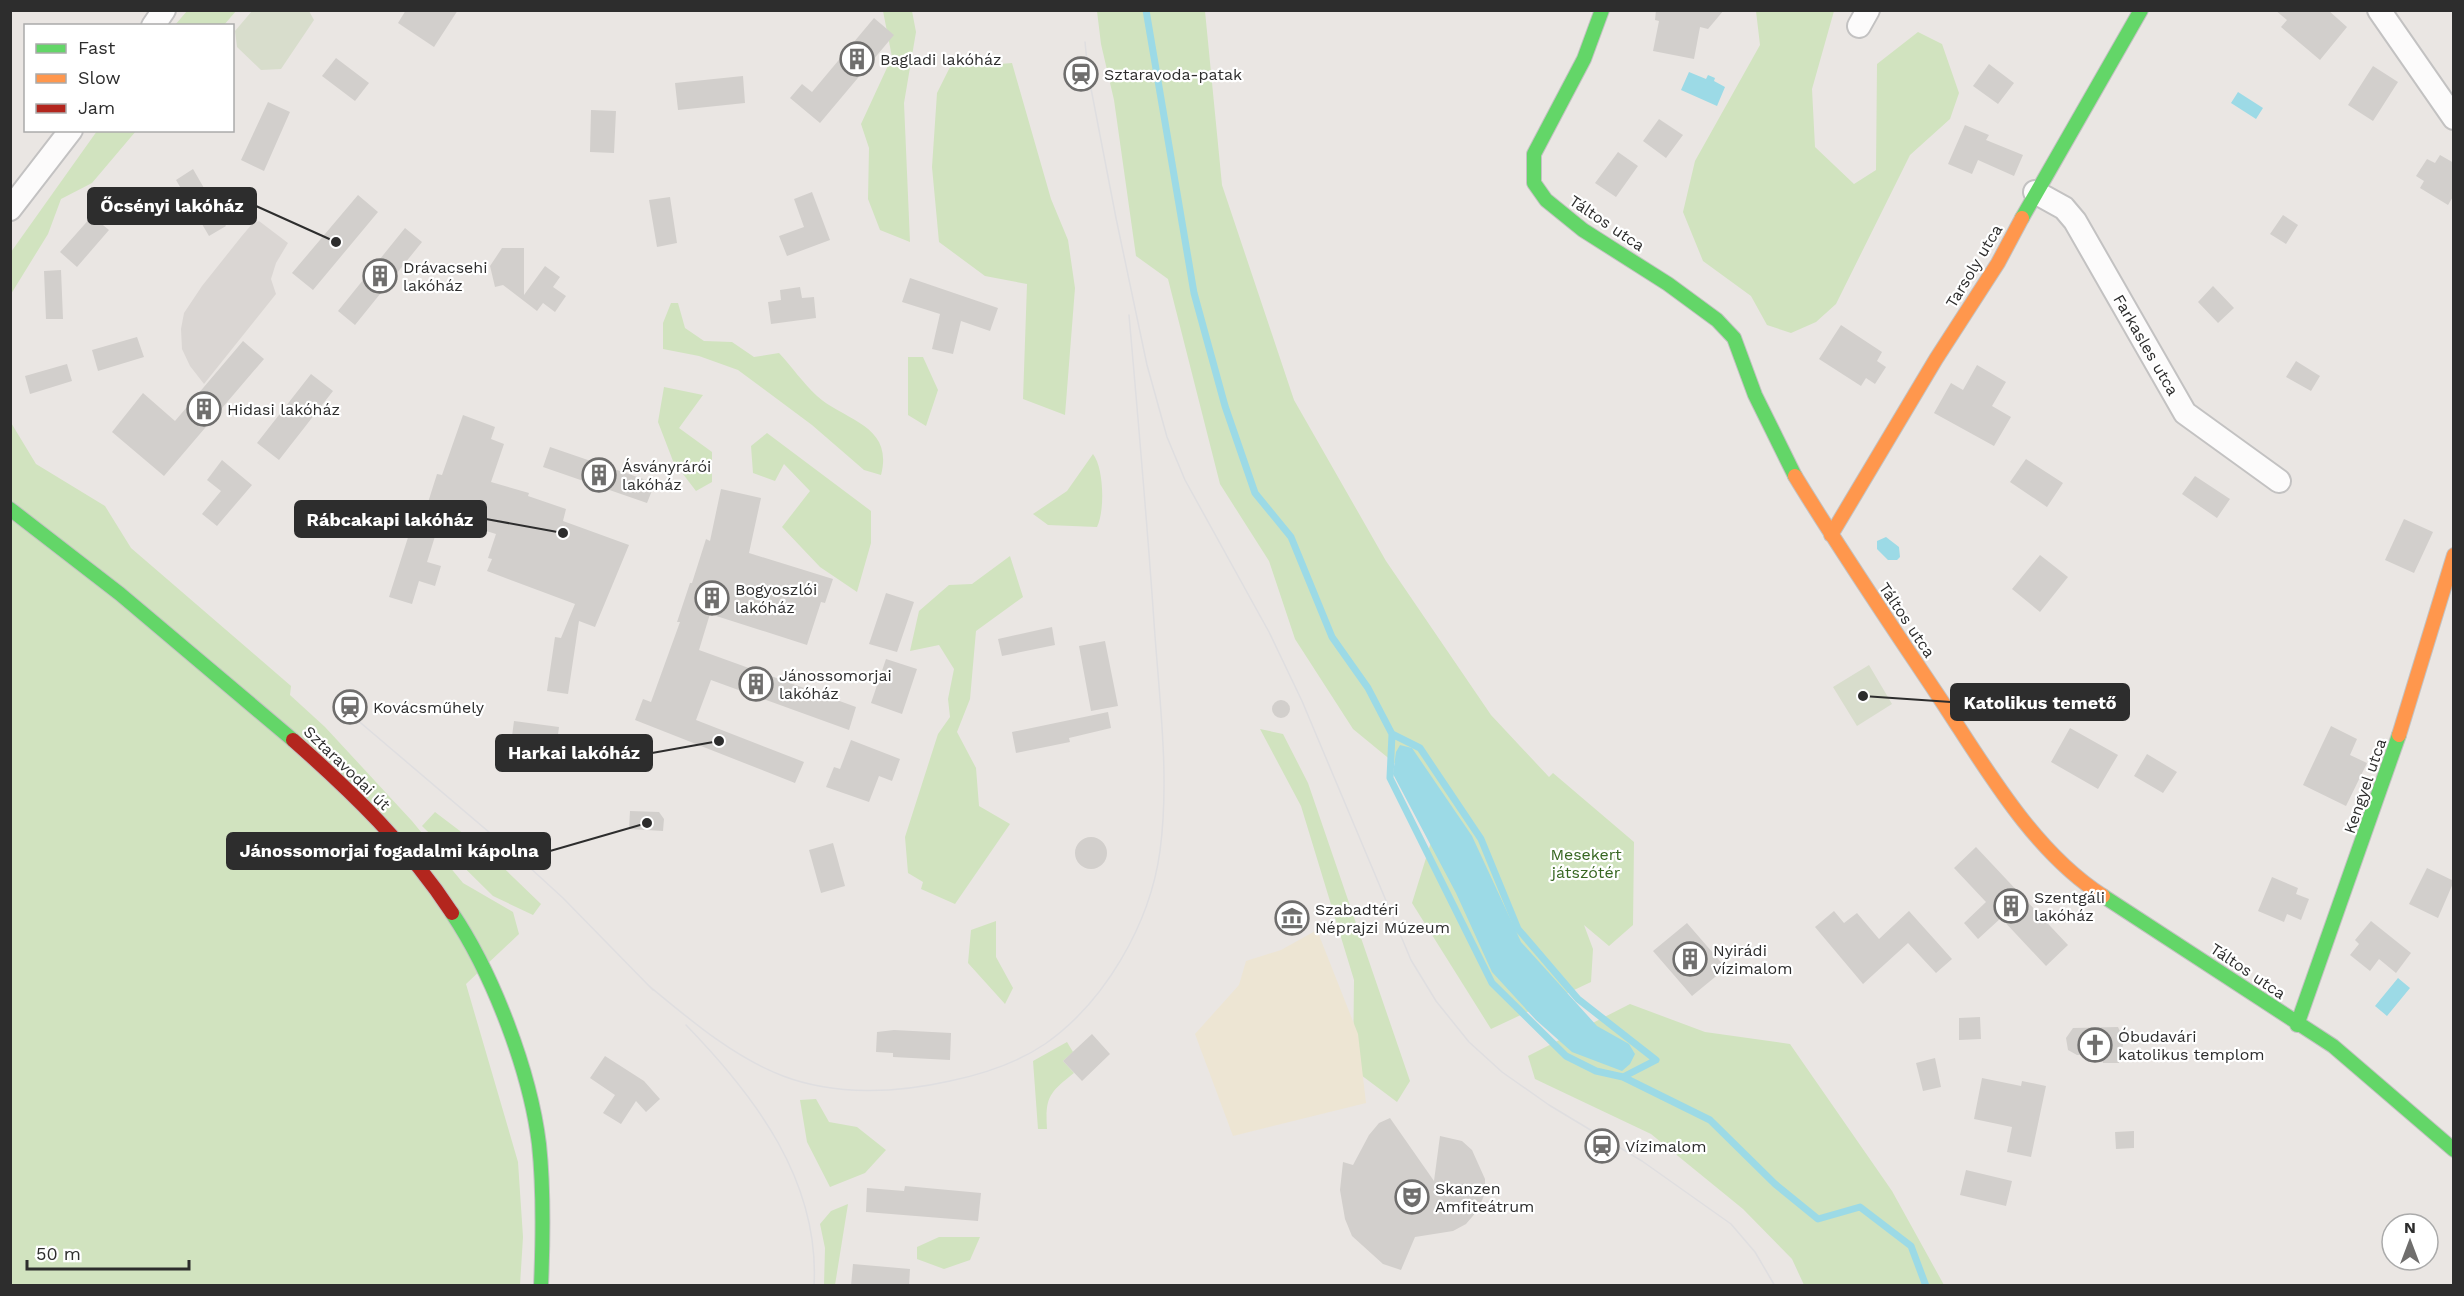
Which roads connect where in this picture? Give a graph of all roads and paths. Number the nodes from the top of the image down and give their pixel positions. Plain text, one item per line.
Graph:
1 (164, 10) edge
2 (1602, 10) edge
3 (2141, 10) edge
4 (2379, 10) edge
5 (154, 24) edge
6 (2454, 118) edge
7 (69, 132) edge
8 (2035, 192) junction
9 (10, 209) edge
10 (2279, 481) dead end
11 (10, 509) edge
12 (1831, 535) junction
13 (2454, 555) edge
14 (2297, 1025) junction
15 (2454, 1150) edge
16 (541, 1286) edge

1 - 5 street
2 - 12 street, Táltos utca
3 - 8 street, Tarsoly utca
4 - 6 street
7 - 9 street
8 - 10 street, Farkasles utca
8 - 12 street, Tarsoly utca
11 - 16 street, Sztaravodai út
12 - 14 street, Táltos utca
13 - 14 street, Kengyel utca
14 - 15 street, Táltos utca

